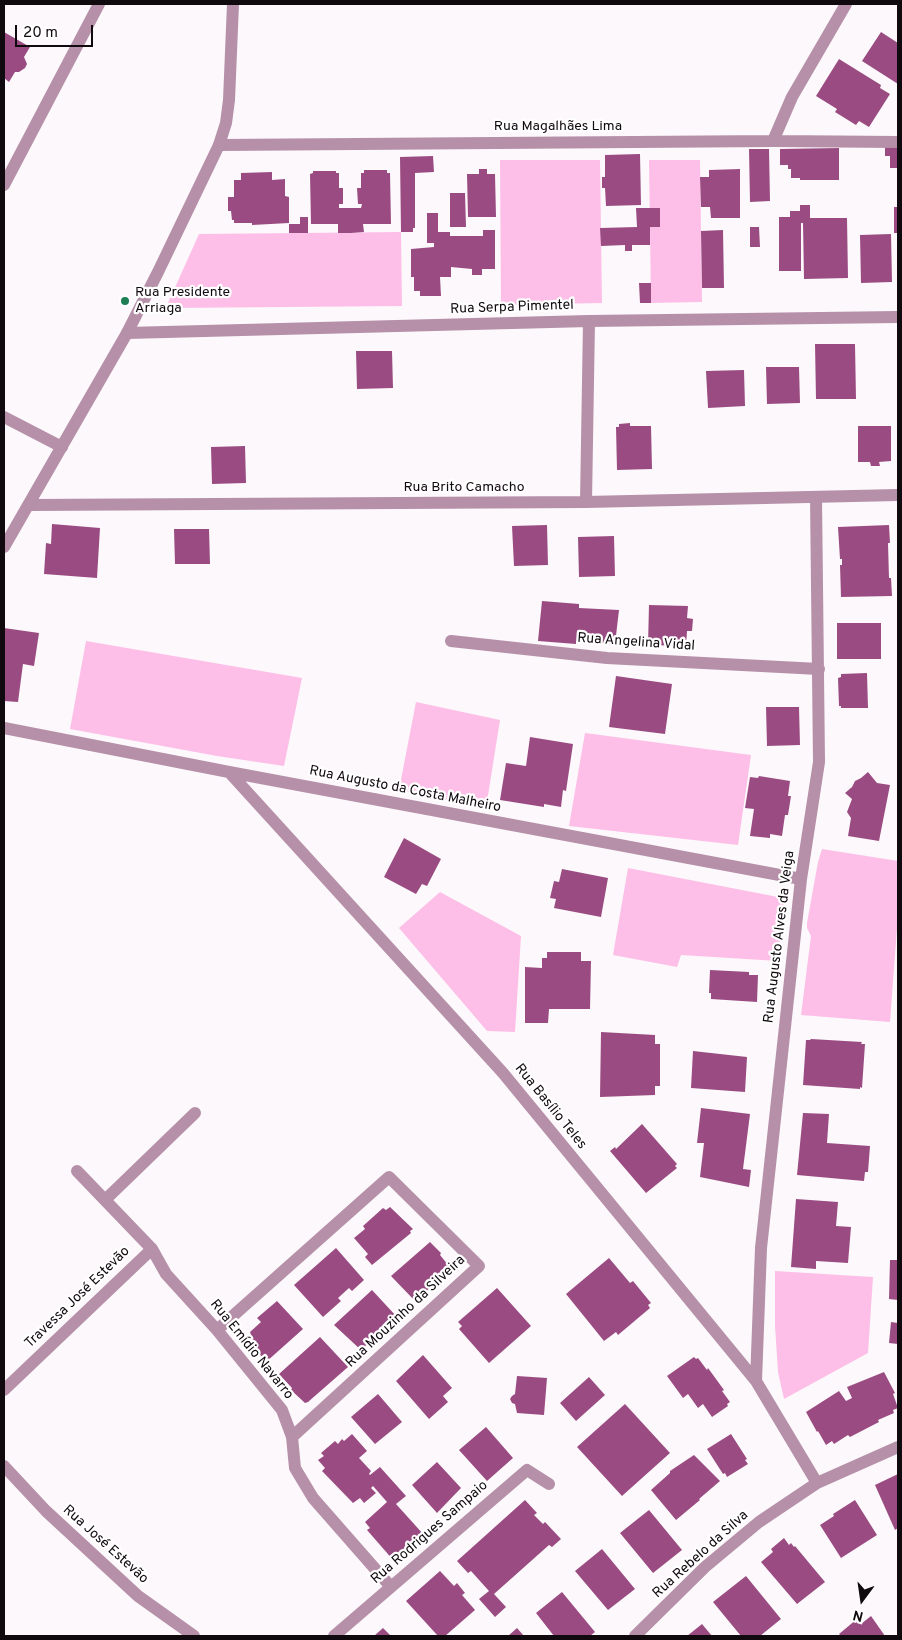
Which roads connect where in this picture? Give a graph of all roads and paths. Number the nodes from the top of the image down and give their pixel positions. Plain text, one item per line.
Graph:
1 (99, 4) edge
2 (233, 4) edge
3 (846, 4) edge
4 (773, 141) junction
5 (898, 142) edge
6 (219, 145) junction
7 (4, 185) edge
8 (898, 316) edge
9 (589, 321) junction
10 (127, 333) junction
11 (4, 417) edge
12 (62, 447) junction
13 (898, 495) edge
14 (816, 497) junction
15 (586, 502) junction
16 (29, 505) junction
17 (4, 547) edge
18 (451, 641) dead end
19 (819, 669) junction
20 (4, 728) edge
21 (229, 772) junction
22 (801, 879) junction
23 (196, 1113) dead end
24 (77, 1171) dead end
25 (105, 1200) junction
26 (152, 1249) junction
27 (216, 1330) junction
28 (756, 1381) junction
29 (4, 1390) edge
30 (292, 1438) junction
31 (898, 1447) edge
32 (4, 1466) edge
33 (549, 1484) dead end
34 (817, 1484) junction
35 (391, 1587) junction
36 (194, 1636) edge
37 (334, 1636) edge
38 (635, 1636) edge

1 - 7 street
2 - 6 street
3 - 4 street
4 - 5 street, Rua Magalhães Lima
4 - 6 street, Rua Magalhães Lima
6 - 10 street
8 - 9 street, Rua Serpa Pimentel
9 - 10 street, Rua Serpa Pimentel
9 - 15 street
10 - 12 street
11 - 12 street
12 - 16 street
13 - 14 street, Rua Brito Camacho
14 - 15 street, Rua Brito Camacho
14 - 19 street, Rua Augusto Alves da Veiga
15 - 16 street, Rua Brito Camacho
16 - 17 street
18 - 19 street, Rua Angelina Vidal
19 - 22 street, Rua Augusto Alves da Veiga
20 - 21 street, Rua Augusto da Costa Malheiro
21 - 22 street, Rua Augusto da Costa Malheiro
21 - 28 street, Rua Basílio Teles
22 - 28 street, Rua Augusto Alves da Veiga
23 - 25 street
24 - 25 street, Rua Emídio Navarro
25 - 26 street, Rua Emídio Navarro
26 - 27 street, Rua Emídio Navarro
26 - 29 street, Travessa José Estevão
27 - 30 street, Rua Emídio Navarro
27 - 30 street, Rua Mouzinho da Silveira
28 - 34 street, Rua Basílio Teles
30 - 35 street, Rua Emídio Navarro
31 - 34 street, Rua Rebelo da Silva
32 - 36 street, Rua José Estevão
33 - 35 street, Rua Rodrigues Sampaio
34 - 38 street, Rua Rebelo da Silva
35 - 37 street, Rua Rodrigues Sampaio

